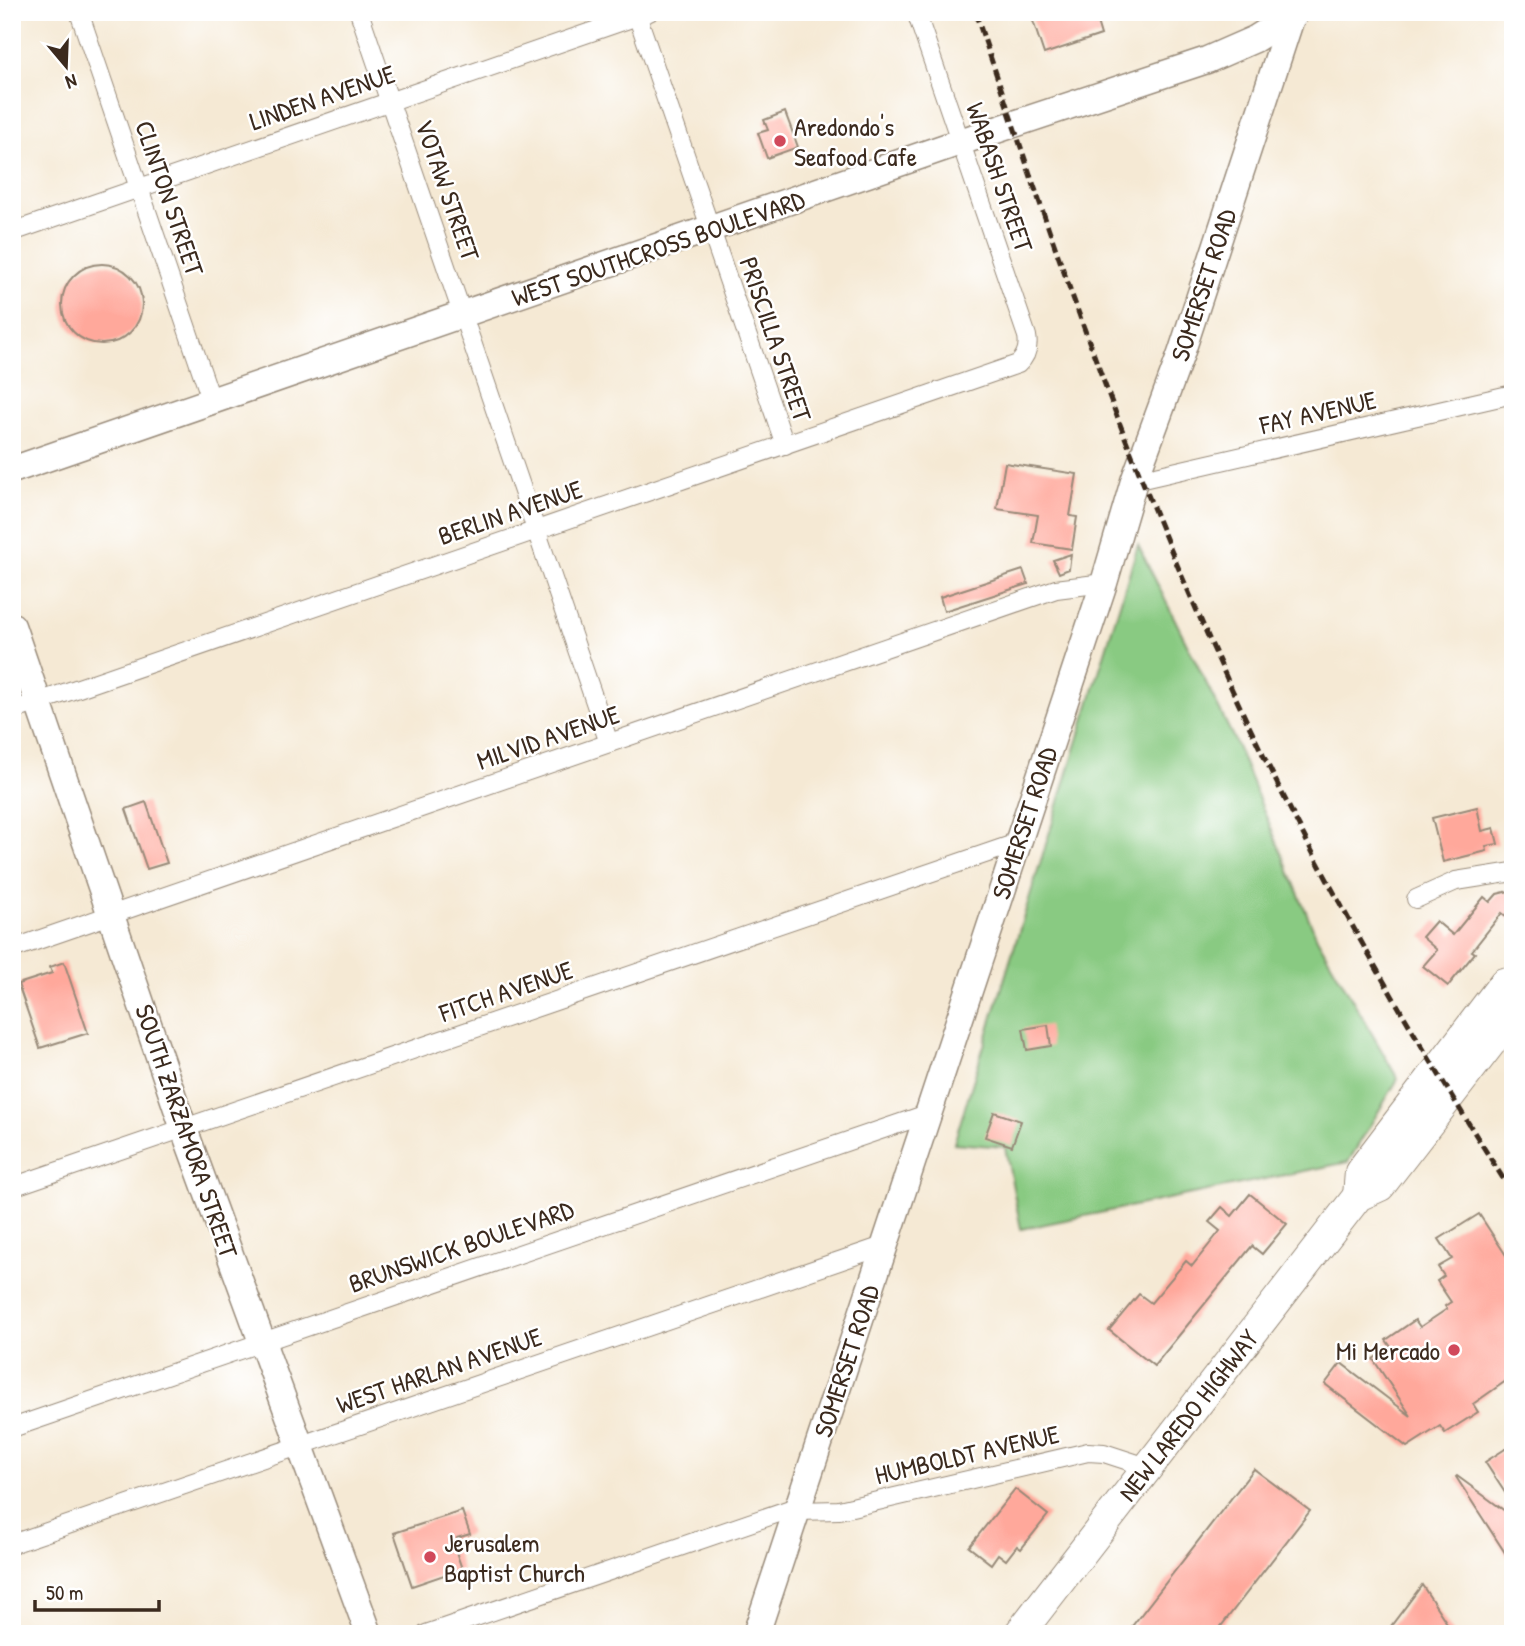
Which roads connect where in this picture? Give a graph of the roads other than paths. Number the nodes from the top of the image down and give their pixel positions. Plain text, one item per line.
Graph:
1 (79, 12) edge
2 (359, 12) edge
3 (916, 12) edge
4 (641, 14) edge
5 (1294, 14) edge
6 (390, 102) junction
7 (960, 142) junction
8 (139, 188) junction
9 (711, 230) junction
10 (12, 232) edge
11 (463, 315) junction
12 (1023, 359) joint
13 (1513, 394) edge
14 (212, 402) junction
15 (785, 445) junction
16 (12, 470) edge
17 (1134, 481) junction
18 (537, 531) junction
19 (1104, 583) junction
20 (12, 626) edge
21 (40, 702) junction
22 (12, 711) edge
23 (609, 743) junction
24 (1017, 843) junction
25 (1509, 872) edge
26 (1416, 899) dead end
27 (112, 914) junction
28 (12, 949) edge
29 (1513, 981) edge
30 (1513, 1014) edge
31 (927, 1114) junction
32 (184, 1129) junction
33 (12, 1187) edge
34 (1357, 1196) junction
35 (883, 1246) junction
36 (262, 1342) junction
37 (12, 1428) edge
38 (299, 1445) junction
39 (1147, 1467) junction
40 (798, 1509) junction
41 (12, 1544) edge
42 (369, 1634) edge
43 (426, 1634) edge
44 (756, 1634) edge
45 (1019, 1634) edge

1 - 8 street, CLINTON STREET
2 - 6 street, VOTAW STREET
3 - 7 street, WABASH STREET
4 - 6 street, LINDEN AVENUE
4 - 9 street, PRISCILLA STREET
5 - 7 main road, WEST SOUTHCROSS BOULEVARD
5 - 17 main road, SOMERSET ROAD
6 - 8 street, LINDEN AVENUE
6 - 11 street, VOTAW STREET
7 - 9 main road, WEST SOUTHCROSS BOULEVARD
7 - 12 street, WABASH STREET
8 - 10 street, LINDEN AVENUE
8 - 14 street, CLINTON STREET
9 - 11 main road, WEST SOUTHCROSS BOULEVARD
9 - 15 street, PRISCILLA STREET
11 - 14 main road, WEST SOUTHCROSS BOULEVARD
11 - 18 street, VOTAW STREET
12 - 15 street, BERLIN AVENUE
13 - 17 street, FAY AVENUE
14 - 16 main road, WEST SOUTHCROSS BOULEVARD
15 - 18 street, BERLIN AVENUE
17 - 19 main road, SOMERSET ROAD
18 - 21 street, BERLIN AVENUE
18 - 23 street, VOTAW STREET
19 - 23 street, MILVID AVENUE
19 - 24 main road, SOMERSET ROAD
20 - 21 main road, SOUTH ZARZAMORA STREET
21 - 22 street, BERLIN AVENUE
21 - 27 main road, SOUTH ZARZAMORA STREET
23 - 27 street, MILVID AVENUE
24 - 31 main road, SOMERSET ROAD
24 - 32 street, FITCH AVENUE
25 - 26 street
27 - 28 street, MILVID AVENUE
27 - 32 main road, SOUTH ZARZAMORA STREET
29 - 34 main road, NEW LAREDO HIGHWAY
30 - 34 main road, NEW LAREDO HIGHWAY
31 - 35 main road, SOMERSET ROAD
31 - 36 street, BRUNSWICK BOULEVARD
32 - 33 street, FITCH AVENUE
32 - 36 main road, SOUTH ZARZAMORA STREET
34 - 39 main road, NEW LAREDO HIGHWAY
35 - 38 street, WEST HARLAN AVENUE
35 - 40 main road, SOMERSET ROAD
36 - 37 street, BRUNSWICK BOULEVARD
36 - 38 main road, SOUTH ZARZAMORA STREET
38 - 41 street, WEST HARLAN AVENUE
38 - 42 main road, SOUTH ZARZAMORA STREET
39 - 40 street, HUMBOLDT AVENUE
39 - 45 main road, NEW LAREDO HIGHWAY
40 - 43 street, HUMBOLDT AVENUE
40 - 44 main road, SOMERSET ROAD

